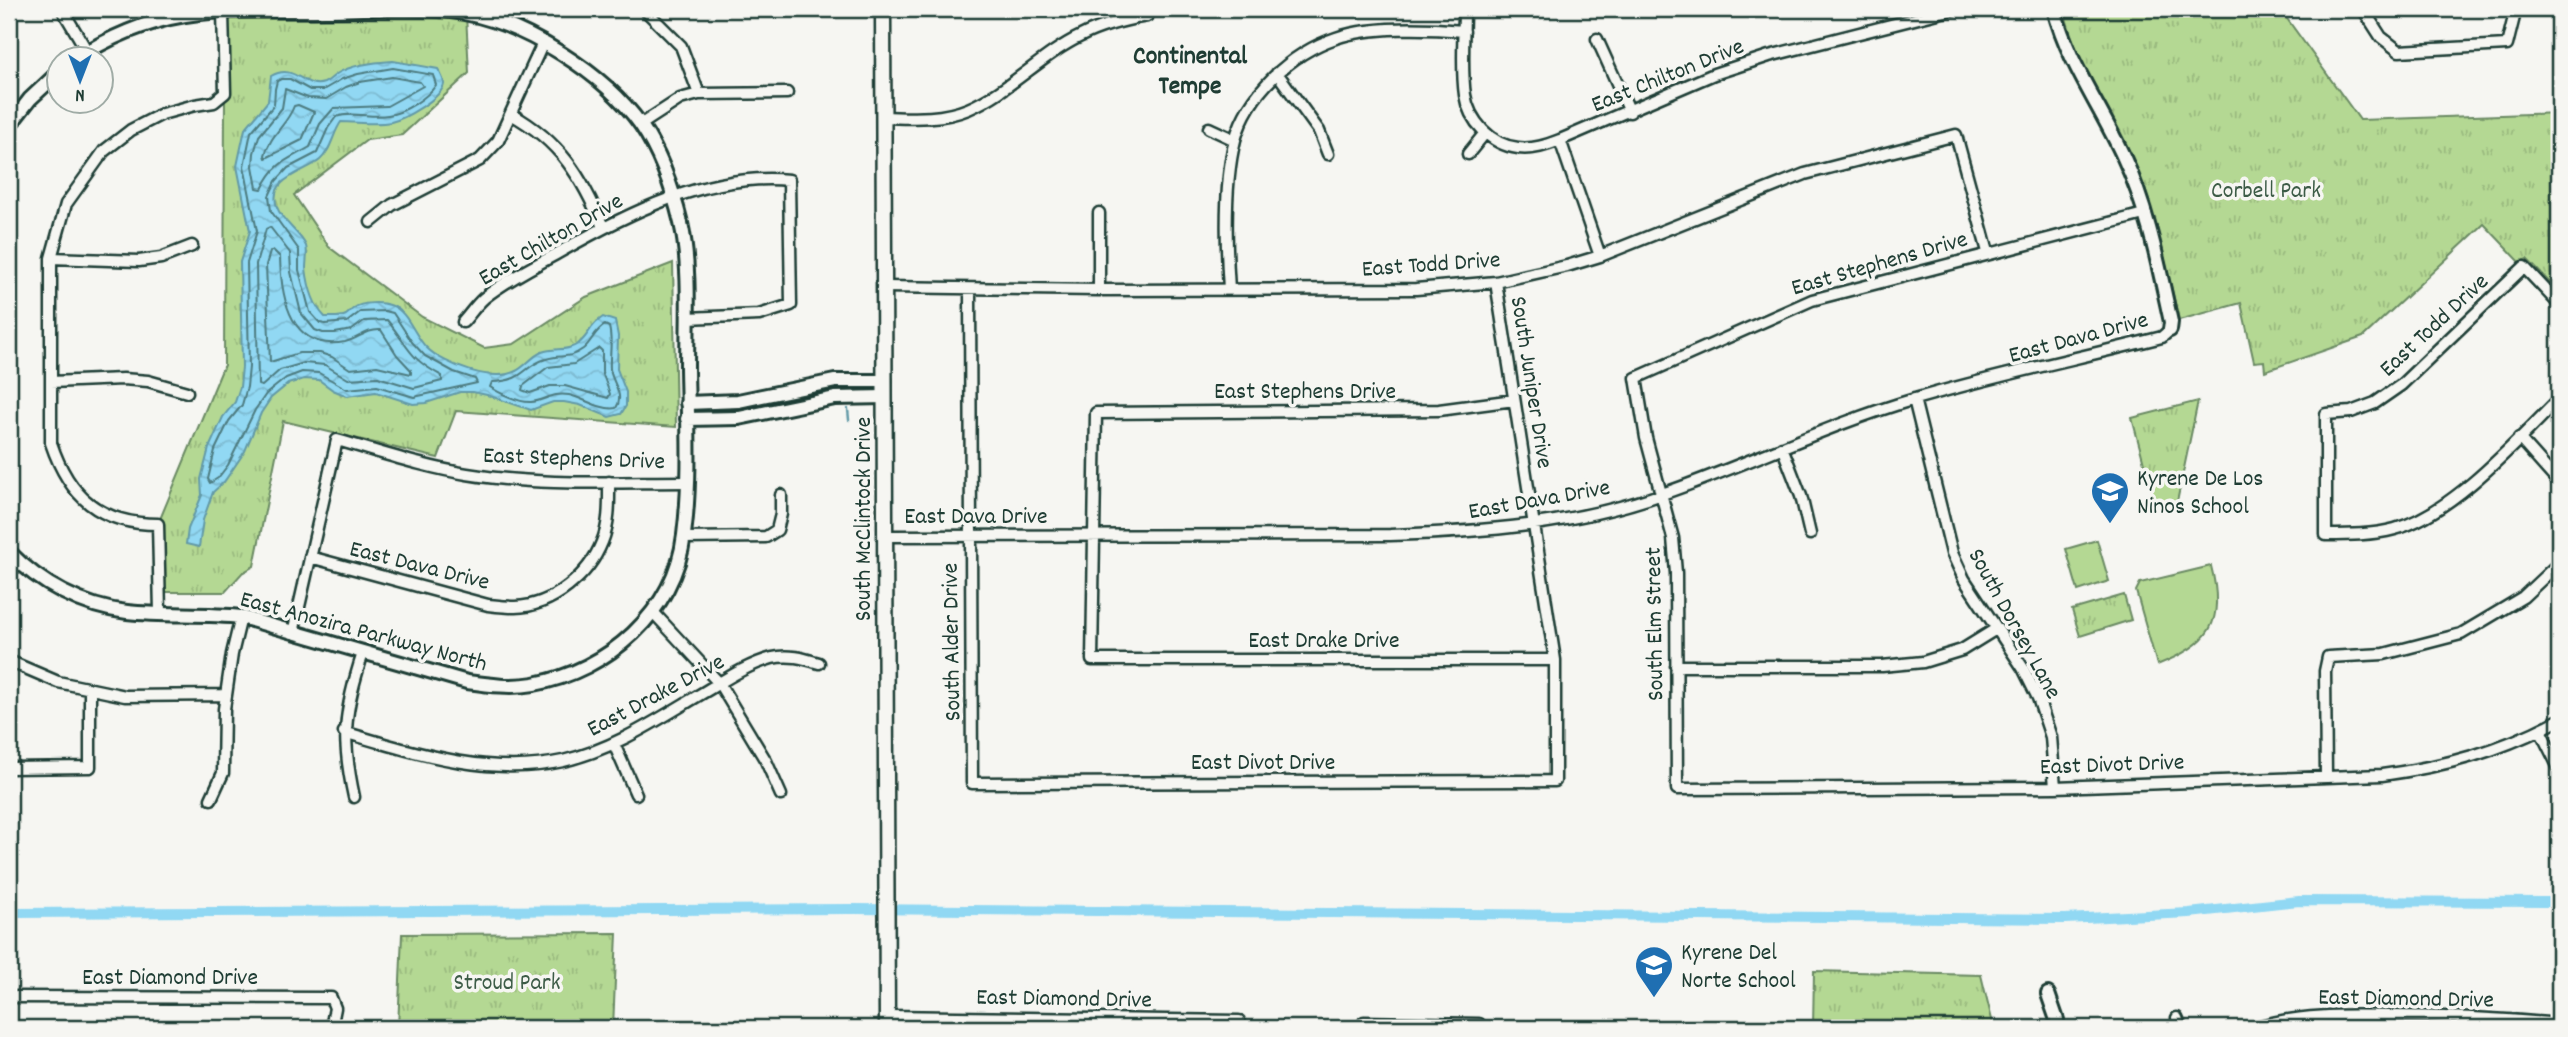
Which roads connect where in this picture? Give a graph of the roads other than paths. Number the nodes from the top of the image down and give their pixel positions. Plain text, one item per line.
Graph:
1 (62, 9) edge
2 (329, 9) edge
3 (418, 9) edge
4 (644, 9) edge
5 (883, 9) edge
6 (1464, 9) edge
7 (1955, 9) edge
8 (2053, 9) edge
9 (2363, 9) edge
10 (2516, 9) edge
11 (223, 12) junction
12 (1147, 16) dead end
13 (1464, 31) junction
14 (1597, 39) dead end
15 (543, 43) junction
16 (84, 46) edge
17 (99, 46) edge
18 (1277, 73) junction
19 (46, 84) edge
20 (786, 93) dead end
21 (699, 94) junction
22 (1630, 111) junction
23 (512, 114) junction
24 (884, 117) junction
25 (640, 125) junction
26 (9, 126) edge
27 (1209, 128) dead end
28 (1485, 133) junction
29 (1235, 140) junction
30 (1560, 140) junction
31 (1328, 154) dead end
32 (1468, 154) dead end
33 (674, 198) junction
34 (1099, 213) dead end
35 (2144, 214) junction
36 (371, 222) dead end
37 (603, 227) junction
38 (192, 246) dead end
39 (1988, 252) junction
40 (1600, 256) junction
41 (51, 258) junction
42 (1496, 282) junction
43 (884, 287) junction
44 (970, 289) junction
45 (1229, 289) junction
46 (1099, 290) junction
47 (2559, 304) edge
48 (687, 318) junction
49 (463, 322) dead end
50 (2170, 330) joint
51 (1636, 378) joint
52 (51, 382) junction
53 (885, 382) junction
54 (187, 392) dead end
55 (885, 397) junction
56 (1914, 399) junction
57 (2559, 399) edge
58 (1514, 400) junction
59 (687, 403) junction
60 (687, 419) junction
61 (2519, 438) junction
62 (1782, 447) junction
63 (609, 482) junction
64 (687, 482) junction
65 (2559, 483) edge
66 (781, 495) dead end
67 (1661, 495) junction
68 (1534, 524) junction
69 (1810, 534) dead end
70 (1093, 535) junction
71 (885, 536) junction
72 (970, 536) junction
73 (684, 538) junction
74 (9, 552) edge
75 (310, 558) junction
76 (2559, 563) edge
77 (653, 612) junction
78 (160, 613) junction
79 (241, 617) junction
80 (1996, 629) junction
81 (293, 633) junction
82 (363, 653) junction
83 (1555, 660) junction
84 (9, 661) edge
85 (819, 663) dead end
86 (1676, 666) junction
87 (719, 683) junction
88 (90, 690) junction
89 (226, 695) junction
90 (2559, 720) edge
91 (2540, 730) junction
92 (344, 732) junction
93 (614, 744) junction
94 (9, 768) edge
95 (2559, 768) edge
96 (2326, 777) junction
97 (1555, 781) joint
98 (972, 783) joint
99 (2056, 787) junction
100 (1677, 789) joint
101 (636, 794) dead end
102 (781, 795) dead end
103 (354, 797) dead end
104 (211, 799) dead end
105 (2048, 995) dead end
106 (9, 997) edge
107 (974, 1016) junction
108 (2478, 1016) junction
109 (2177, 1018) dead end
110 (887, 1022) edge
111 (2559, 1024) edge
112 (1240, 1025) edge
113 (1364, 1025) edge
114 (1480, 1026) edge
115 (331, 1028) edge
116 (974, 1028) edge
117 (2057, 1028) edge
118 (2181, 1028) edge
119 (2253, 1028) edge
120 (2477, 1028) edge

1 - 16 street
2 - 3 street, East Anozira Parkway North
2 - 11 street, East Anozira Parkway North
3 - 15 street, East Anozira Parkway North
4 - 21 street
5 - 24 main road, South McClintock Drive
6 - 13 street
7 - 22 street, East Chilton Drive
8 - 35 street
9 - 10 street
11 - 17 street, East Anozira Parkway North
11 - 41 street
12 - 24 street
13 - 18 street
13 - 28 street
14 - 22 street
15 - 23 street
15 - 25 street, East Anozira Parkway North
18 - 29 street
18 - 31 street
19 - 26 street
20 - 21 street
21 - 25 street
22 - 30 street, East Chilton Drive
23 - 36 street
23 - 37 street
24 - 43 main road, South McClintock Drive
25 - 33 street, East Anozira Parkway North
27 - 29 street
28 - 30 street, East Chilton Drive
28 - 32 street
29 - 45 street
30 - 40 street
33 - 37 street, East Chilton Drive
33 - 48 street, East Anozira Parkway North
33 - 48 street, East Chilton Drive
34 - 46 street
35 - 39 street, East Stephens Drive
35 - 50 street
37 - 49 street, East Chilton Drive
38 - 41 street
39 - 40 street, East Todd Drive
39 - 51 street, East Stephens Drive
40 - 42 street, East Todd Drive
41 - 52 street
42 - 45 street, East Todd Drive
42 - 58 street, South Juniper Drive
43 - 44 street, East Todd Drive
43 - 53 main road, South McClintock Drive
44 - 46 street, East Todd Drive
44 - 72 street, South Alder Drive
45 - 46 street, East Todd Drive
47 - 61 street, East Todd Drive
48 - 59 street, East Anozira Parkway North
50 - 56 street, East Dava Drive
51 - 67 street, South Elm Street
52 - 54 street
52 - 78 street
53 - 55 main road, South McClintock Drive
53 - 59 street
55 - 60 street
55 - 71 main road, South McClintock Drive
56 - 62 street, East Dava Drive
56 - 80 street, South Dorsey Lane
57 - 61 street
58 - 68 street, South Juniper Drive
58 - 70 street, East Stephens Drive
59 - 60 street, East Anozira Parkway North
60 - 64 street, East Anozira Parkway North
61 - 65 street
62 - 67 street, East Dava Drive
62 - 69 street
63 - 64 street, East Stephens Drive
63 - 75 street, East Dava Drive
63 - 75 street, East Stephens Drive
64 - 73 street, East Anozira Parkway North
66 - 73 street
67 - 68 street, East Dava Drive
67 - 86 street, South Elm Street
68 - 70 street, East Dava Drive
68 - 83 street, South Juniper Drive
70 - 72 street, East Dava Drive
70 - 83 street, East Drake Drive
71 - 72 street, East Dava Drive
71 - 110 main road, South McClintock Drive
72 - 98 street, South Alder Drive
73 - 77 street, East Anozira Parkway North
74 - 78 street, East Anozira Parkway North
75 - 81 street
76 - 96 street
77 - 82 street, East Anozira Parkway North
77 - 87 street
78 - 79 street, East Anozira Parkway North
79 - 81 street, East Anozira Parkway North
79 - 89 street
80 - 86 street
80 - 99 street, South Dorsey Lane
81 - 82 street, East Anozira Parkway North
82 - 92 street
83 - 97 street, South Juniper Drive
84 - 88 street
85 - 87 street, East Drake Drive
86 - 100 street, South Elm Street
87 - 93 street, East Drake Drive
87 - 102 street
88 - 89 street
88 - 94 street
89 - 104 street
90 - 91 street, East Divot Drive
91 - 95 street
91 - 96 street, East Divot Drive
92 - 93 street, East Drake Drive
92 - 103 street
93 - 101 street
96 - 99 street, East Divot Drive
97 - 98 street, East Divot Drive
99 - 100 street, East Divot Drive
105 - 117 street
106 - 115 street, East Diamond Drive
107 - 110 street, East Diamond Drive
107 - 112 street, East Diamond Drive
107 - 116 street
108 - 111 street, East Diamond Drive
108 - 119 street, East Diamond Drive
108 - 120 street
109 - 118 street
113 - 114 street

